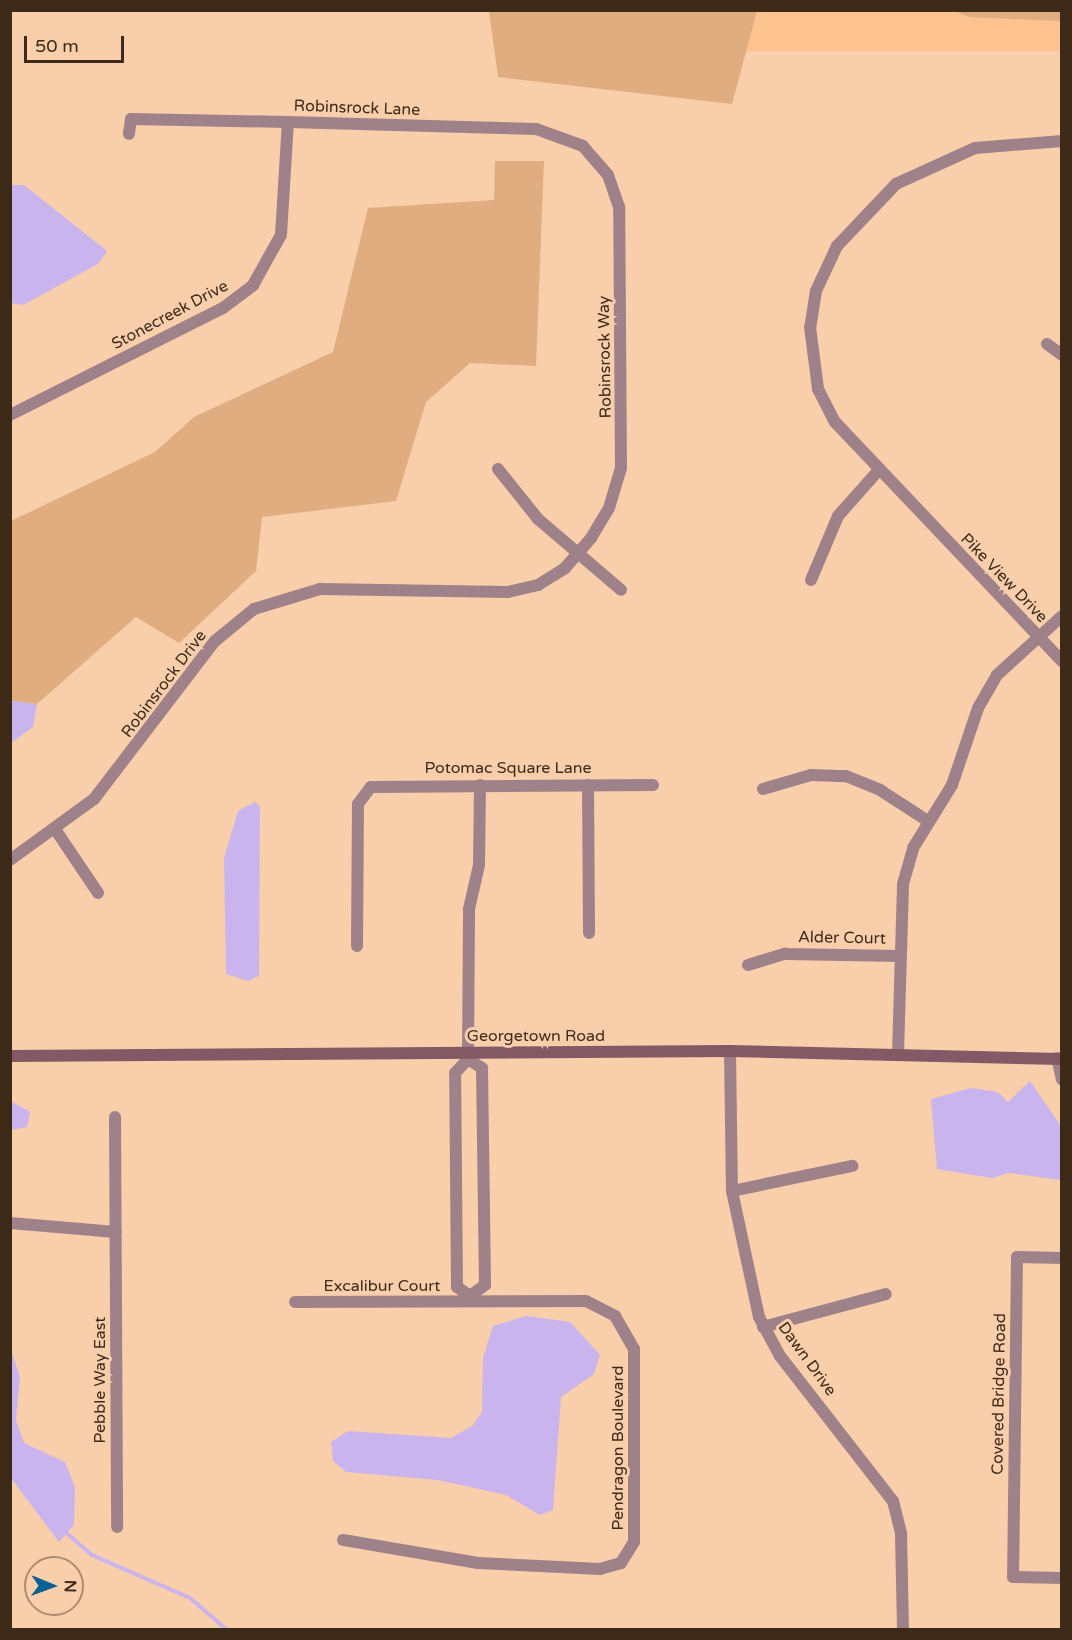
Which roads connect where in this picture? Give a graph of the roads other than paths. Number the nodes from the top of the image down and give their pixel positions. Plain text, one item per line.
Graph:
1 (288, 122) junction
2 (129, 134) dead end
3 (1062, 141) edge
4 (591, 154) joint
5 (1047, 344) dead end
6 (1062, 355) edge
7 (10, 415) edge
8 (498, 469) dead end
9 (878, 471) junction
10 (577, 554) junction
11 (811, 580) dead end
12 (621, 590) dead end
13 (1062, 616) edge
14 (1039, 639) junction
15 (1062, 662) edge
16 (480, 785) junction
17 (588, 785) junction
18 (653, 785) dead end
19 (763, 789) dead end
20 (928, 821) junction
21 (55, 829) junction
22 (10, 860) edge
23 (98, 894) dead end
24 (589, 933) dead end
25 (357, 946) dead end
26 (900, 956) junction
27 (748, 965) dead end
28 (730, 1051) junction
29 (898, 1054) junction
30 (10, 1056) edge
31 (468, 1056) junction
32 (1059, 1059) edge
33 (1062, 1079) edge
34 (115, 1117) dead end
35 (852, 1166) dead end
36 (732, 1191) junction
37 (10, 1223) edge
38 (116, 1232) junction
39 (1062, 1258) edge
40 (886, 1294) dead end
41 (470, 1299) junction
42 (295, 1302) dead end
43 (763, 1327) junction
44 (117, 1527) dead end
45 (343, 1540) dead end
46 (1062, 1578) edge
47 (903, 1629) edge

1 - 2 street, Robinsrock Lane
1 - 4 street, Robinsrock Lane
1 - 7 street, Stonecreek Drive
3 - 9 street, Pike View Drive
4 - 10 street, Robinsrock Way
5 - 6 street
8 - 10 street
9 - 11 street
9 - 14 street, Pike View Drive
10 - 12 street
10 - 21 street, Robinsrock Drive
13 - 14 street
14 - 15 street
14 - 20 street, Pike View Drive
16 - 17 street, Potomac Square Lane
16 - 25 street, Potomac Square Lane
16 - 31 street
17 - 18 street, Potomac Square Lane
17 - 24 street
19 - 20 street
20 - 26 street, Pike View Drive
21 - 22 street, Robinsrock Drive
21 - 23 street
26 - 27 street, Alder Court
26 - 29 street, Pike View Drive
28 - 29 main road, Georgetown Road
28 - 31 main road, Georgetown Road
28 - 36 street, Dawn Drive
29 - 32 main road, Georgetown Road
30 - 31 main road, Georgetown Road
31 - 41 street
31 - 41 street
32 - 33 street
34 - 38 street, Pebble Way East
35 - 36 street
36 - 43 street, Dawn Drive
37 - 38 street
38 - 44 street, Pebble Way East
39 - 46 street, Covered Bridge Road
40 - 43 street
41 - 42 street, Excalibur Court
41 - 45 street, Pendragon Boulevard
43 - 47 street, Dawn Drive

